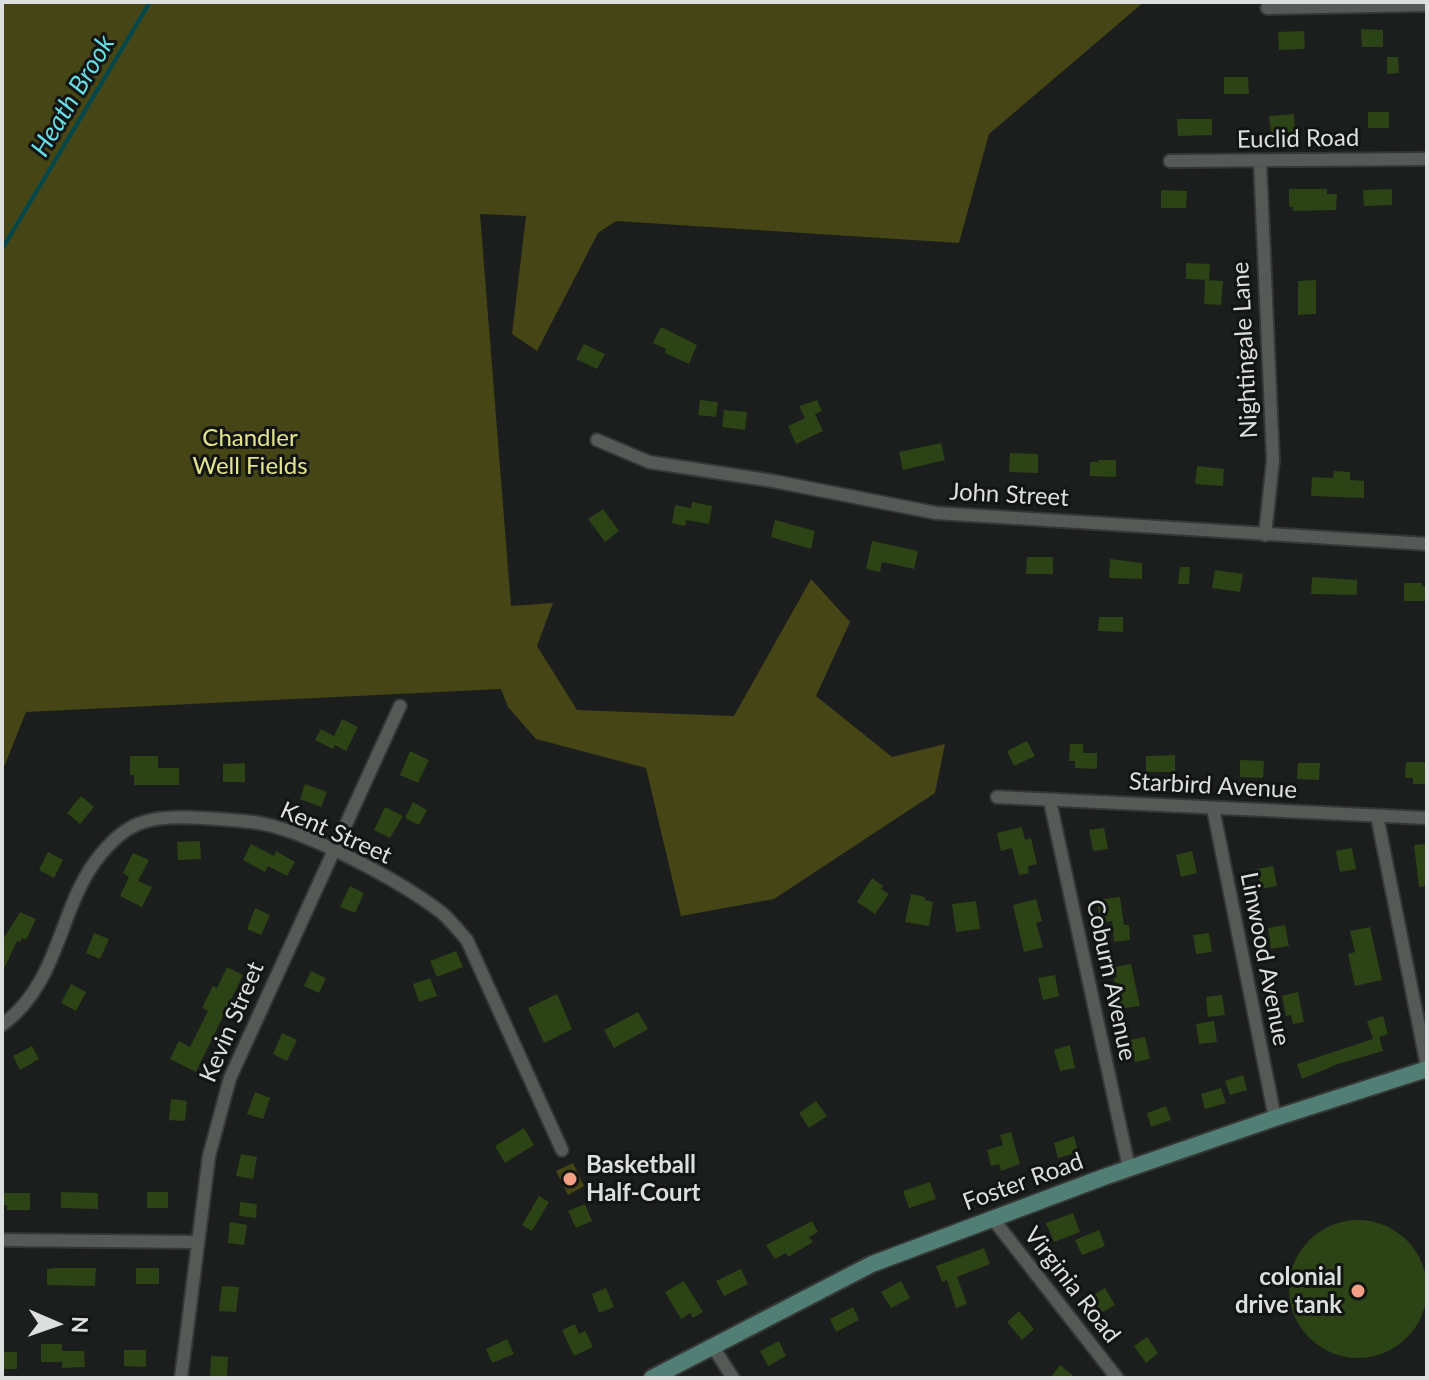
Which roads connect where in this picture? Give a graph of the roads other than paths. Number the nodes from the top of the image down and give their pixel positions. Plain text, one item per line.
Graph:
1 (1427, 5) edge
2 (1267, 8) dead end
3 (1427, 159) edge
4 (1170, 161) dead end
5 (1260, 162) junction
6 (597, 440) dead end
7 (1265, 535) junction
8 (1427, 544) edge
9 (400, 706) dead end
10 (997, 797) dead end
11 (1050, 801) junction
12 (1213, 808) junction
13 (1377, 816) junction
14 (1427, 818) edge
15 (334, 850) junction
16 (2, 1025) edge
17 (1427, 1068) edge
18 (1275, 1118) junction
19 (562, 1150) dead end
20 (1129, 1168) junction
21 (993, 1219) junction
22 (2, 1240) edge
23 (198, 1242) junction
24 (713, 1347) junction
25 (181, 1378) edge
26 (652, 1378) edge
27 (733, 1378) edge
28 (1117, 1378) edge

1 - 2 street
3 - 5 street, Euclid Road
4 - 5 street, Euclid Road
5 - 7 street, Nightingale Lane
6 - 7 street, John Street
7 - 8 street, John Street
9 - 15 street, Kevin Street
10 - 11 street, Starbird Avenue
11 - 12 street, Starbird Avenue
11 - 20 street, Coburn Avenue
12 - 13 street, Starbird Avenue
12 - 18 street, Linwood Avenue
13 - 14 street, Starbird Avenue
13 - 17 street
15 - 16 street, Kent Street
15 - 19 street, Kent Street
15 - 23 street, Kevin Street
17 - 18 street, Foster Road
18 - 20 street, Foster Road
20 - 21 street, Foster Road
21 - 24 street, Foster Road
21 - 28 street, Virginia Road
22 - 23 street
23 - 25 street, Kevin Street
24 - 26 street, Foster Road
24 - 27 street

